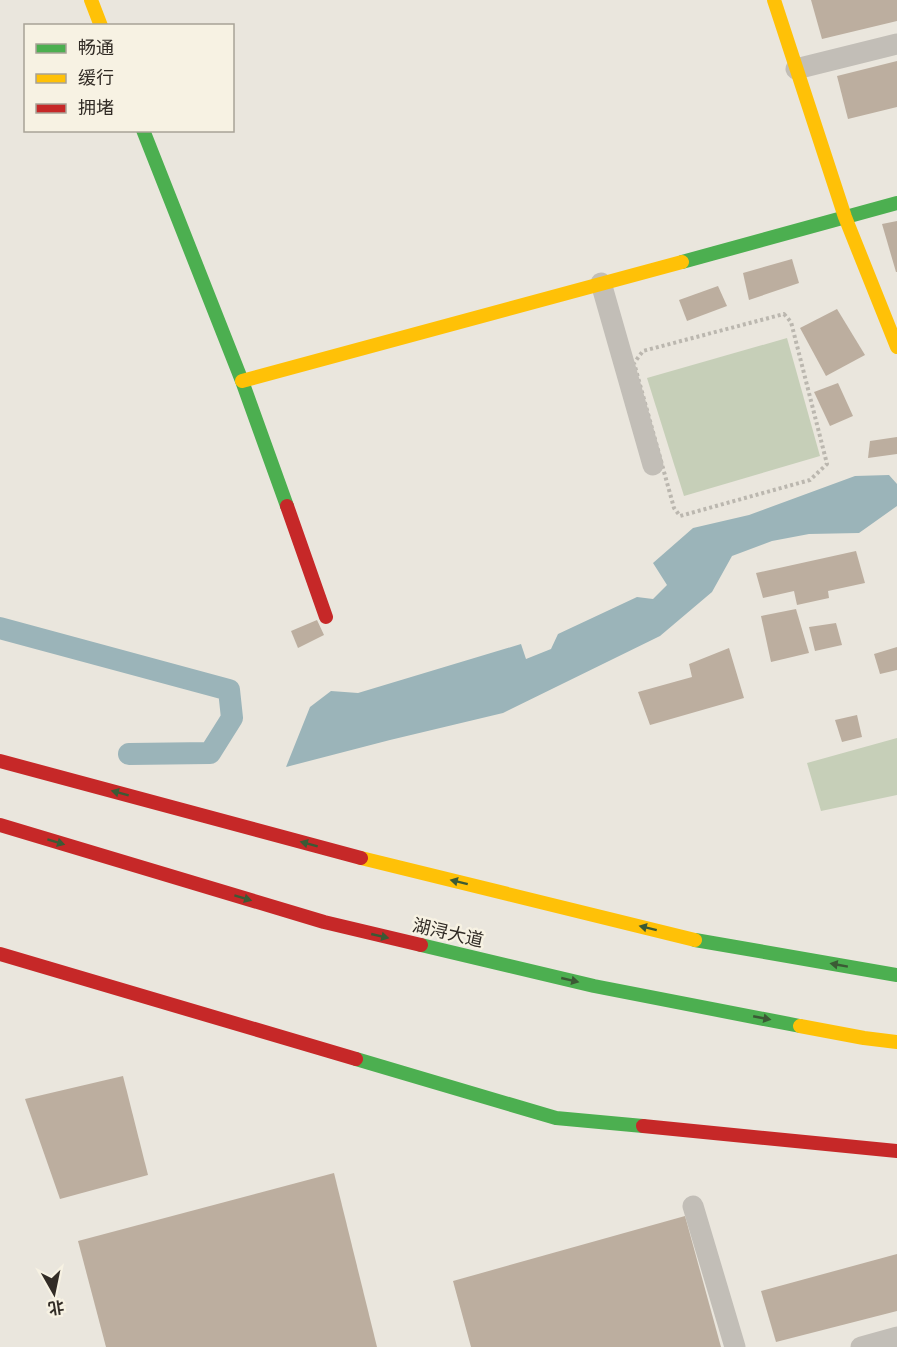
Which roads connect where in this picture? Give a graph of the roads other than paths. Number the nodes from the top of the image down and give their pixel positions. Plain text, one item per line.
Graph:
1 (91, 0) edge
2 (774, 0) edge
3 (100, 24) edge
4 (897, 44) edge
5 (796, 69) junction
6 (144, 132) edge
7 (897, 203) edge
8 (845, 217) junction
9 (600, 284) junction
10 (897, 347) edge
11 (242, 381) junction
12 (653, 465) dead end
13 (326, 617) dead end
14 (0, 761) edge
15 (0, 825) edge
16 (0, 954) edge
17 (897, 975) edge
18 (897, 1042) edge
19 (897, 1151) edge
20 (693, 1206) dead end
21 (897, 1338) edge
22 (735, 1347) edge
23 (861, 1347) edge

1 - 3 street
2 - 5 street
4 - 5 street
5 - 8 street
6 - 11 street
7 - 8 street
8 - 9 street
8 - 10 street
9 - 11 street
9 - 12 street
11 - 13 street
17 -> 14 street
15 -> 18 street, 湖浔大道
16 - 19 street
20 - 22 street
21 - 23 street

